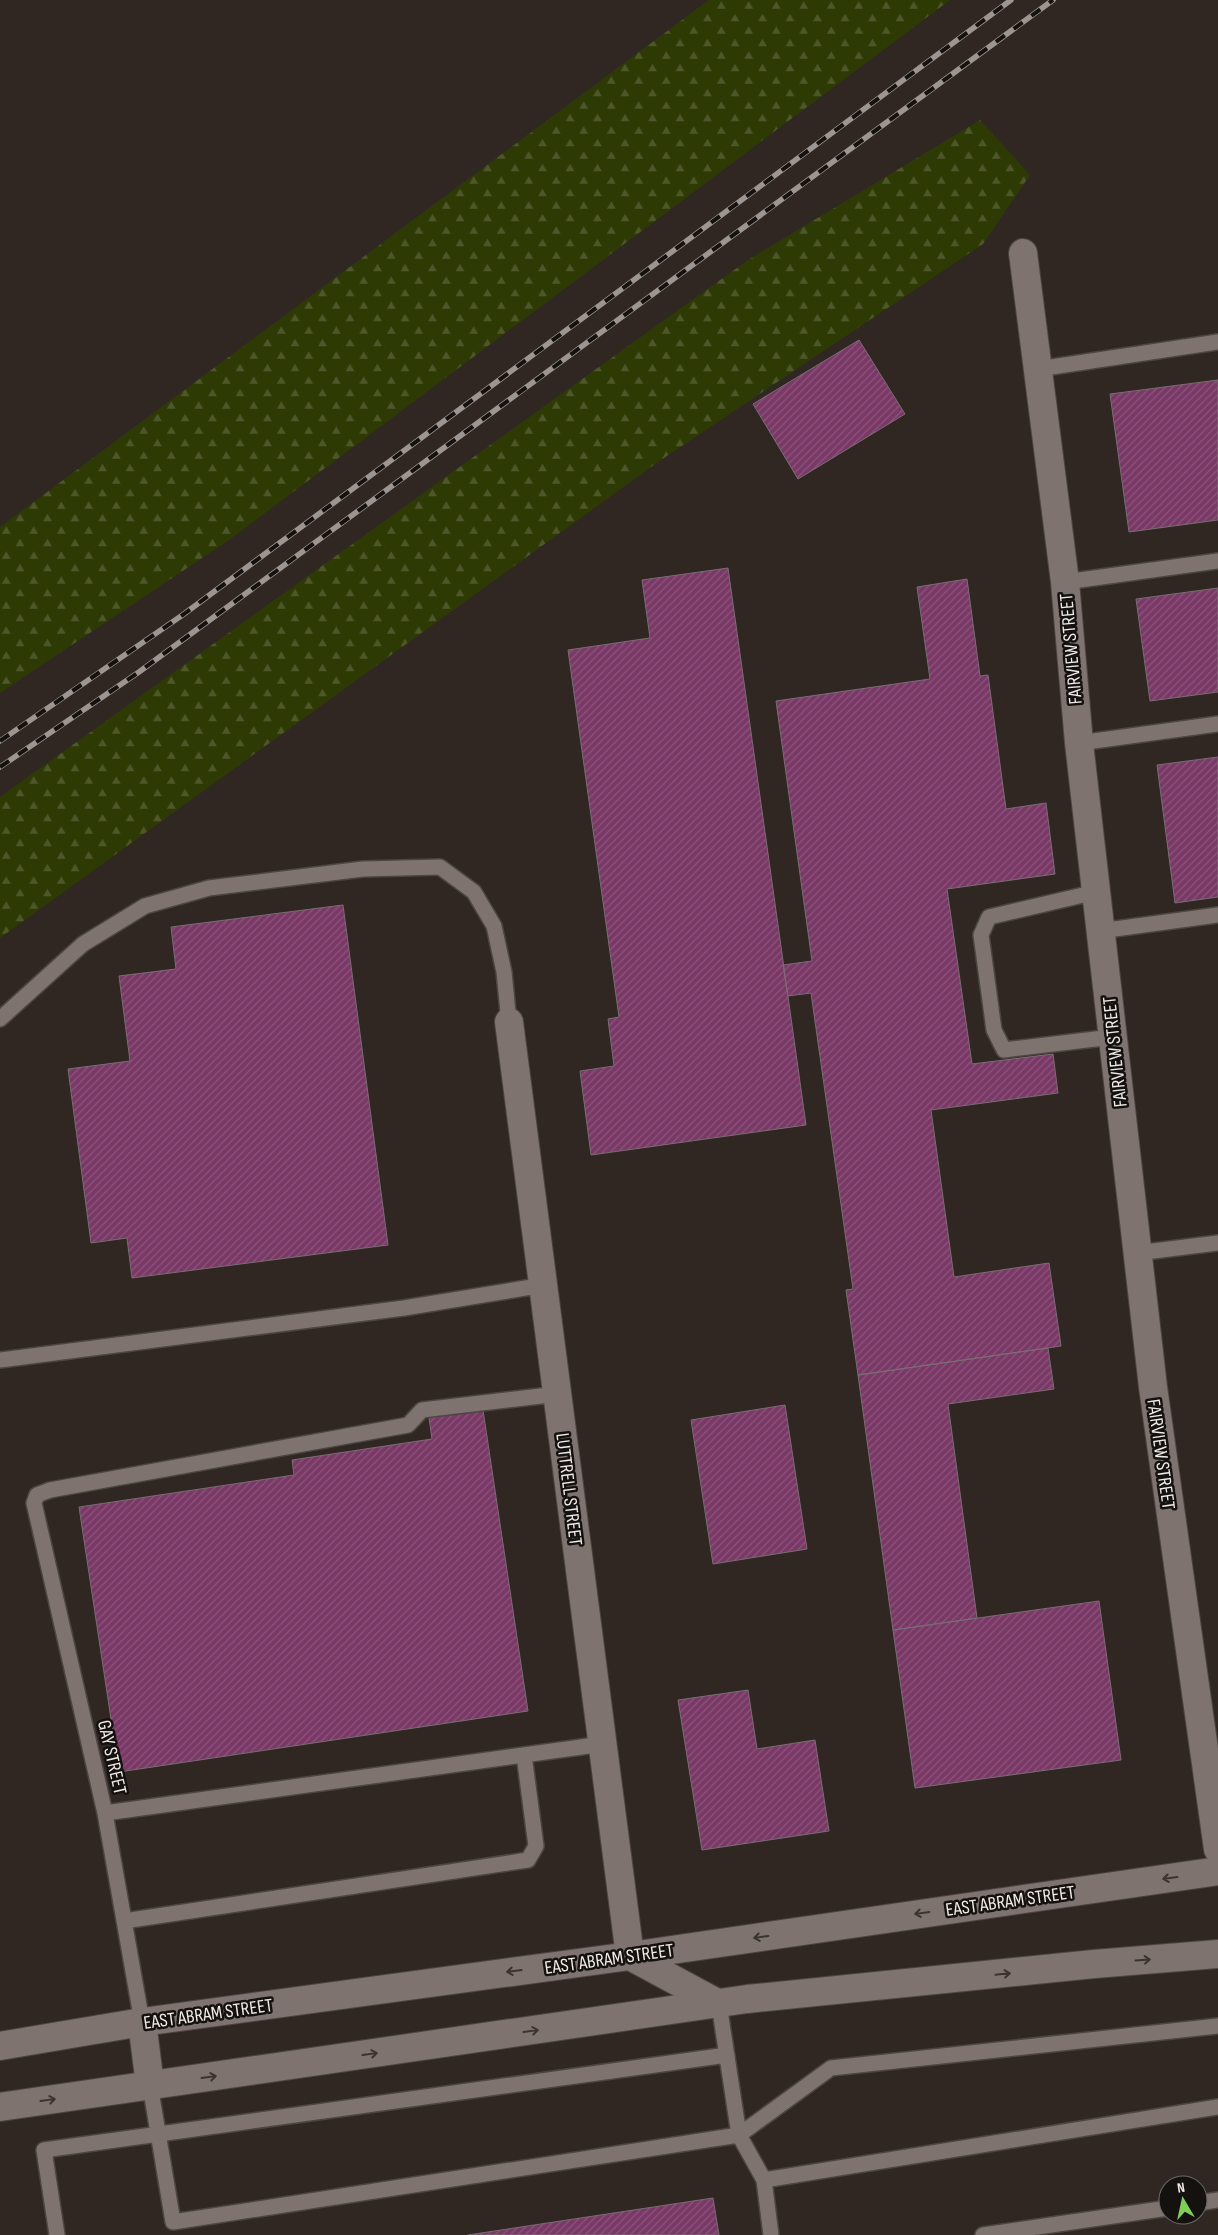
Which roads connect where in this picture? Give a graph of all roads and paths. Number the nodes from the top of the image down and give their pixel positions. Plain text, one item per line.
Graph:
1 (1023, 253) dead end
2 (1218, 342) edge
3 (1038, 369) junction
4 (1218, 561) edge
5 (1065, 582) junction
6 (1218, 724) edge
7 (1079, 743) junction
8 (1096, 892) junction
9 (1218, 915) edge
10 (1100, 931) junction
11 (0, 1019) edge
12 (509, 1022) joint
13 (1112, 1036) junction
14 (1218, 1243) edge
15 (1137, 1253) junction
16 (544, 1284) junction
17 (0, 1360) edge
18 (558, 1394) junction
19 (602, 1744) junction
20 (524, 1755) junction
21 (105, 1813) junction
22 (1218, 1849) edge
23 (1218, 1872) edge
24 (124, 1921) junction
25 (1218, 1954) edge
26 (630, 1956) junction
27 (719, 2004) junction
28 (142, 2022) junction
29 (1218, 2026) edge
30 (0, 2046) edge
31 (727, 2055) junction
32 (150, 2085) junction
33 (0, 2107) edge
34 (1218, 2107) edge
35 (159, 2135) junction
36 (739, 2135) junction
37 (764, 2180) junction
38 (1158, 2209) edge
39 (174, 2228) edge
40 (57, 2235) edge
41 (771, 2235) edge
42 (983, 2235) edge

1 - 3 main road, FAIRVIEW STREET
2 - 3 lane
3 - 5 main road, FAIRVIEW STREET
4 - 5 lane
5 - 7 main road, FAIRVIEW STREET
6 - 7 lane
7 - 8 main road, FAIRVIEW STREET
8 - 10 main road, FAIRVIEW STREET
8 - 13 lane
9 - 10 lane
10 - 13 main road, FAIRVIEW STREET
11 - 12 lane
12 - 16 main road, LUTTRELL STREET
13 - 15 main road, FAIRVIEW STREET
14 - 15 lane
15 - 22 main road, FAIRVIEW STREET
16 - 17 lane
16 - 18 main road, LUTTRELL STREET
18 - 19 main road, LUTTRELL STREET
18 - 21 lane, GAY STREET
19 - 20 lane
19 - 26 main road, LUTTRELL STREET
20 - 21 lane
20 - 24 lane
21 - 24 lane, GAY STREET
23 -> 26 main road, EAST ABRAM STREET
24 - 28 lane, GAY STREET
27 -> 25 main road
26 - 27 main road
26 -> 28 main road, EAST ABRAM STREET
27 - 31 lane
32 -> 27 main road
28 - 30 main road, EAST ABRAM STREET
28 - 32 main road
29 - 36 lane
31 - 35 lane
31 - 36 lane
33 -> 32 main road
32 - 35 lane
34 - 37 lane
35 - 39 lane
35 - 40 lane
36 - 37 lane
36 - 39 lane
37 - 41 lane
38 - 42 lane

